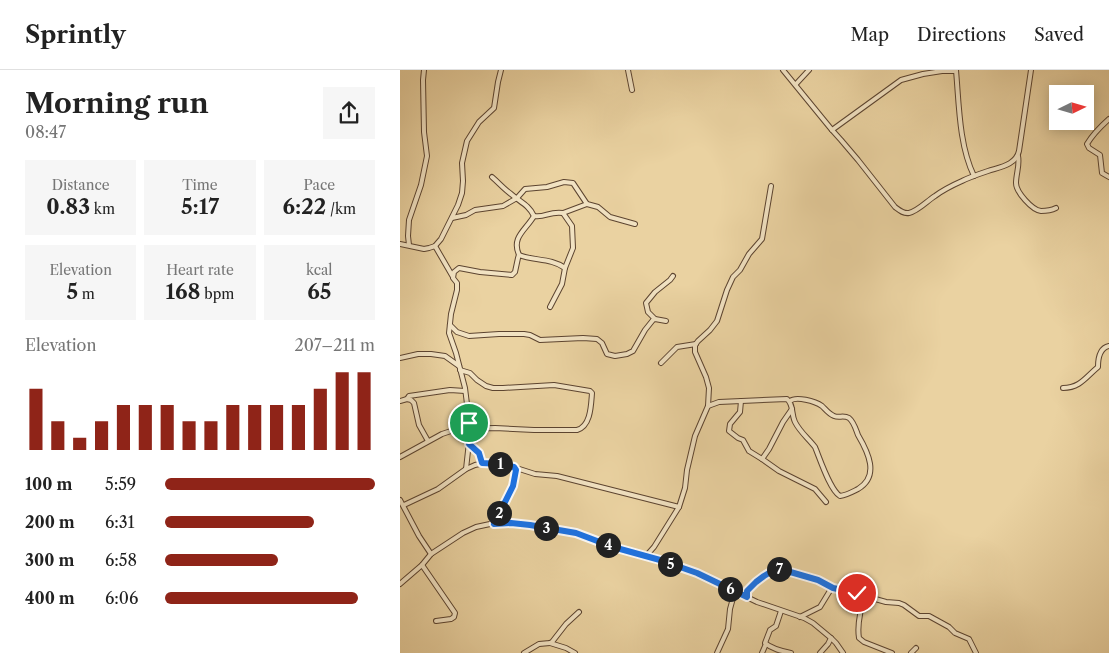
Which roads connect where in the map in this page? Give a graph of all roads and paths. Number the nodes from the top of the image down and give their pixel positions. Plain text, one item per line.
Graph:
1 (424, 70) edge
2 (501, 70) edge
3 (628, 70) edge
4 (783, 70) edge
5 (809, 70) edge
6 (956, 70) edge
7 (1030, 70) edge
8 (796, 84) junction
9 (632, 90) dead end
10 (1109, 119) edge
11 (832, 130) junction
12 (1018, 156) junction
13 (974, 176) junction
14 (1109, 177) edge
15 (492, 178) dead end
16 (771, 186) dead end
17 (517, 198) junction
18 (587, 204) junction
19 (1056, 208) dead end
20 (563, 213) junction
21 (534, 216) junction
22 (452, 218) junction
23 (635, 224) dead end
24 (400, 244) edge
25 (409, 245) junction
26 (434, 246) junction
27 (519, 255) junction
28 (565, 268) junction
29 (673, 276) dead end
30 (453, 278) junction
31 (550, 307) dead end
32 (655, 319) junction
33 (666, 321) dead end
34 (450, 325) junction
35 (696, 344) junction
36 (1109, 346) edge
37 (400, 358) edge
38 (661, 363) dead end
39 (459, 368) junction
40 (1062, 388) dead end
41 (465, 391) junction
42 (408, 399) junction
43 (400, 401) edge
44 (741, 401) junction
45 (790, 401) junction
46 (708, 406) junction
47 (792, 409) junction
48 (469, 428) junction
49 (428, 442) junction
50 (469, 444) junction
51 (400, 456) edge
52 (762, 460) junction
53 (482, 463) junction
54 (515, 467) junction
55 (466, 469) junction
56 (400, 500) edge
57 (826, 502) dead end
58 (404, 505) junction
59 (679, 507) junction
60 (494, 524) junction
61 (432, 554) junction
62 (646, 556) junction
63 (422, 565) junction
64 (400, 584) edge
65 (833, 588) junction
66 (735, 591) junction
67 (862, 595) junction
68 (747, 597) junction
69 (781, 610) junction
70 (578, 612) dead end
71 (800, 617) junction
72 (436, 621) dead end
73 (832, 638) junction
74 (550, 643) junction
75 (766, 644) junction
76 (916, 648) dead end
77 (524, 653) edge
78 (575, 653) edge
79 (716, 653) edge
80 (762, 653) edge
81 (791, 653) edge
82 (820, 653) edge
83 (843, 653) edge
84 (892, 653) edge
85 (911, 653) edge
86 (976, 653) edge

1 - 25 street
2 - 22 street
3 - 9 street
4 - 8 street
5 - 8 street
6 - 11 street
6 - 13 street
7 - 12 street
8 - 11 street
10 - 14 street
11 - 13 street
12 - 13 street
12 - 19 street
15 - 17 street
16 - 35 street
17 - 18 street
17 - 21 street
17 - 22 street
18 - 20 street
18 - 23 street
20 - 21 street
20 - 28 street
21 - 27 street
22 - 26 street
24 - 25 street
25 - 26 street
26 - 30 street
27 - 28 street
27 - 30 street
28 - 31 street
29 - 32 street
30 - 34 street
32 - 33 street
32 - 34 street
34 - 39 street
35 - 38 street
35 - 46 street
36 - 40 street
37 - 39 street
39 - 41 street
39 - 48 street
41 - 42 street
41 - 48 street
42 - 43 street
42 - 49 street
44 - 45 street
44 - 46 street
44 - 52 street
45 - 47 street
45 - 47 street
46 - 59 street
47 - 52 street
48 - 49 street
48 - 50 street
49 - 51 street
50 - 53 street
50 - 55 street
52 - 57 street
53 - 54 street
53 - 55 street
54 - 59 street
54 - 60 street
55 - 58 street
56 - 58 street
58 - 61 street
59 - 62 street
60 - 61 street
60 - 62 street
61 - 63 street
62 - 66 street
63 - 64 street
63 - 72 street
65 - 67 street
65 - 68 street
65 - 71 street
66 - 68 street
66 - 79 street
67 - 84 street
67 - 86 street
68 - 69 street
69 - 71 street
69 - 75 street
70 - 74 street
71 - 73 street
73 - 82 street
73 - 83 street
74 - 77 street
74 - 78 street
75 - 80 street
75 - 81 street
76 - 85 street

